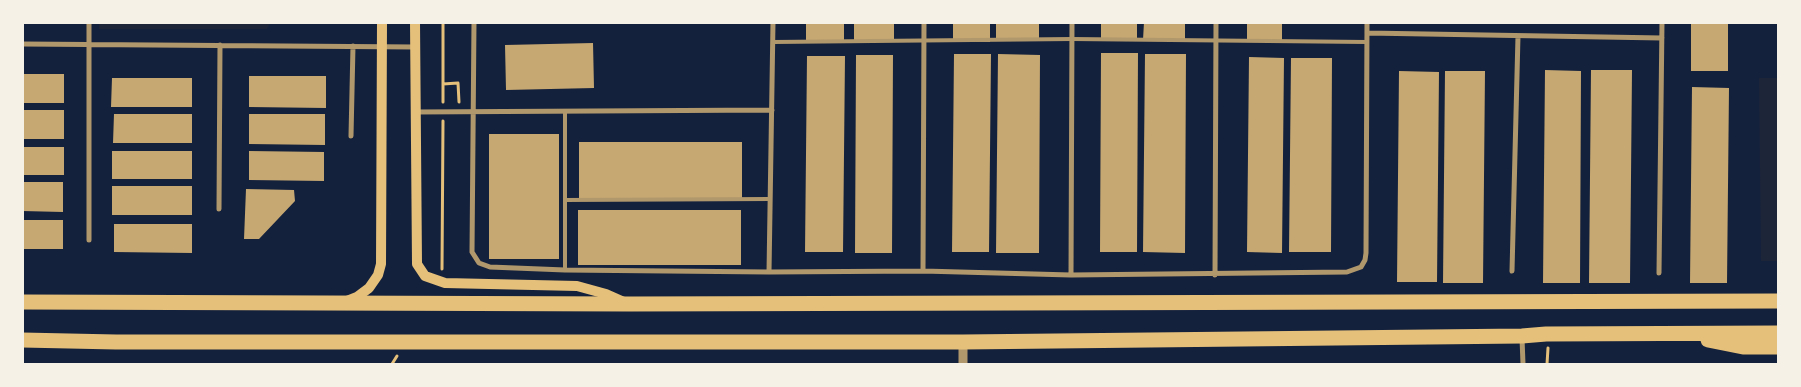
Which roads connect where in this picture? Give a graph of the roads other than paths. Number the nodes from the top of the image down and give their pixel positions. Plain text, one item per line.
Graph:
1 (89, 22) edge
2 (382, 22) edge
3 (416, 22) edge
4 (474, 22) edge
5 (773, 22) edge
6 (924, 22) edge
7 (1072, 22) edge
8 (1216, 22) edge
9 (1367, 22) edge
10 (1662, 22) edge
11 (1367, 33) junction
12 (1518, 36) junction
13 (1662, 38) junction
14 (1072, 39) junction
15 (1216, 40) junction
16 (924, 41) junction
17 (773, 42) junction
18 (1367, 42) junction
19 (89, 43) junction
20 (22, 44) edge
21 (220, 45) junction
22 (353, 46) junction
23 (382, 46) junction
24 (416, 47) junction
25 (772, 110) junction
26 (565, 111) junction
27 (416, 112) junction
28 (472, 112) junction
29 (351, 136) dead end
30 (770, 199) junction
31 (565, 200) junction
32 (219, 209) dead end
33 (89, 240) dead end
34 (565, 270) junction
35 (923, 271) junction
36 (1512, 271) dead end
37 (769, 272) junction
38 (1659, 273) dead end
39 (1071, 274) junction
40 (1215, 274) junction
41 (1778, 301) edge
42 (22, 302) edge
43 (339, 304) junction
44 (629, 304) junction
45 (1672, 333) junction
46 (1778, 333) edge
47 (1522, 336) junction
48 (22, 340) edge
49 (963, 342) junction
50 (1778, 347) edge
51 (963, 364) edge
52 (1523, 364) edge

1 - 19 street
2 - 23 main road
3 - 24 main road
4 - 28 street
5 - 17 street
6 - 16 street
7 - 14 street
8 - 15 street
9 - 11 street
10 - 13 street
11 - 12 street
11 - 18 street
12 - 13 street
12 - 36 street
13 - 38 street
14 - 15 lane
14 - 16 lane
14 - 39 street
15 - 18 lane
15 - 40 street
16 - 17 lane
16 - 35 street
17 - 25 street
18 - 40 street
19 - 20 street
19 - 21 street
19 - 33 street
21 - 22 street
21 - 32 street
22 - 23 street
22 - 29 street
23 - 24 street
23 - 43 main road
24 - 27 main road
25 - 26 street
25 - 30 street
26 - 28 street
26 - 31 lane
27 - 28 street
27 - 44 main road
28 - 34 street
30 - 31 lane
30 - 37 street
31 - 34 lane
34 - 37 street
35 - 37 street
35 - 39 street
39 - 40 street
41 - 44 highway
42 - 43 highway
43 - 44 highway
45 - 46 highway
45 - 47 highway
45 - 50 highway
47 - 49 highway
47 - 52 street
48 - 49 highway
49 - 51 street

